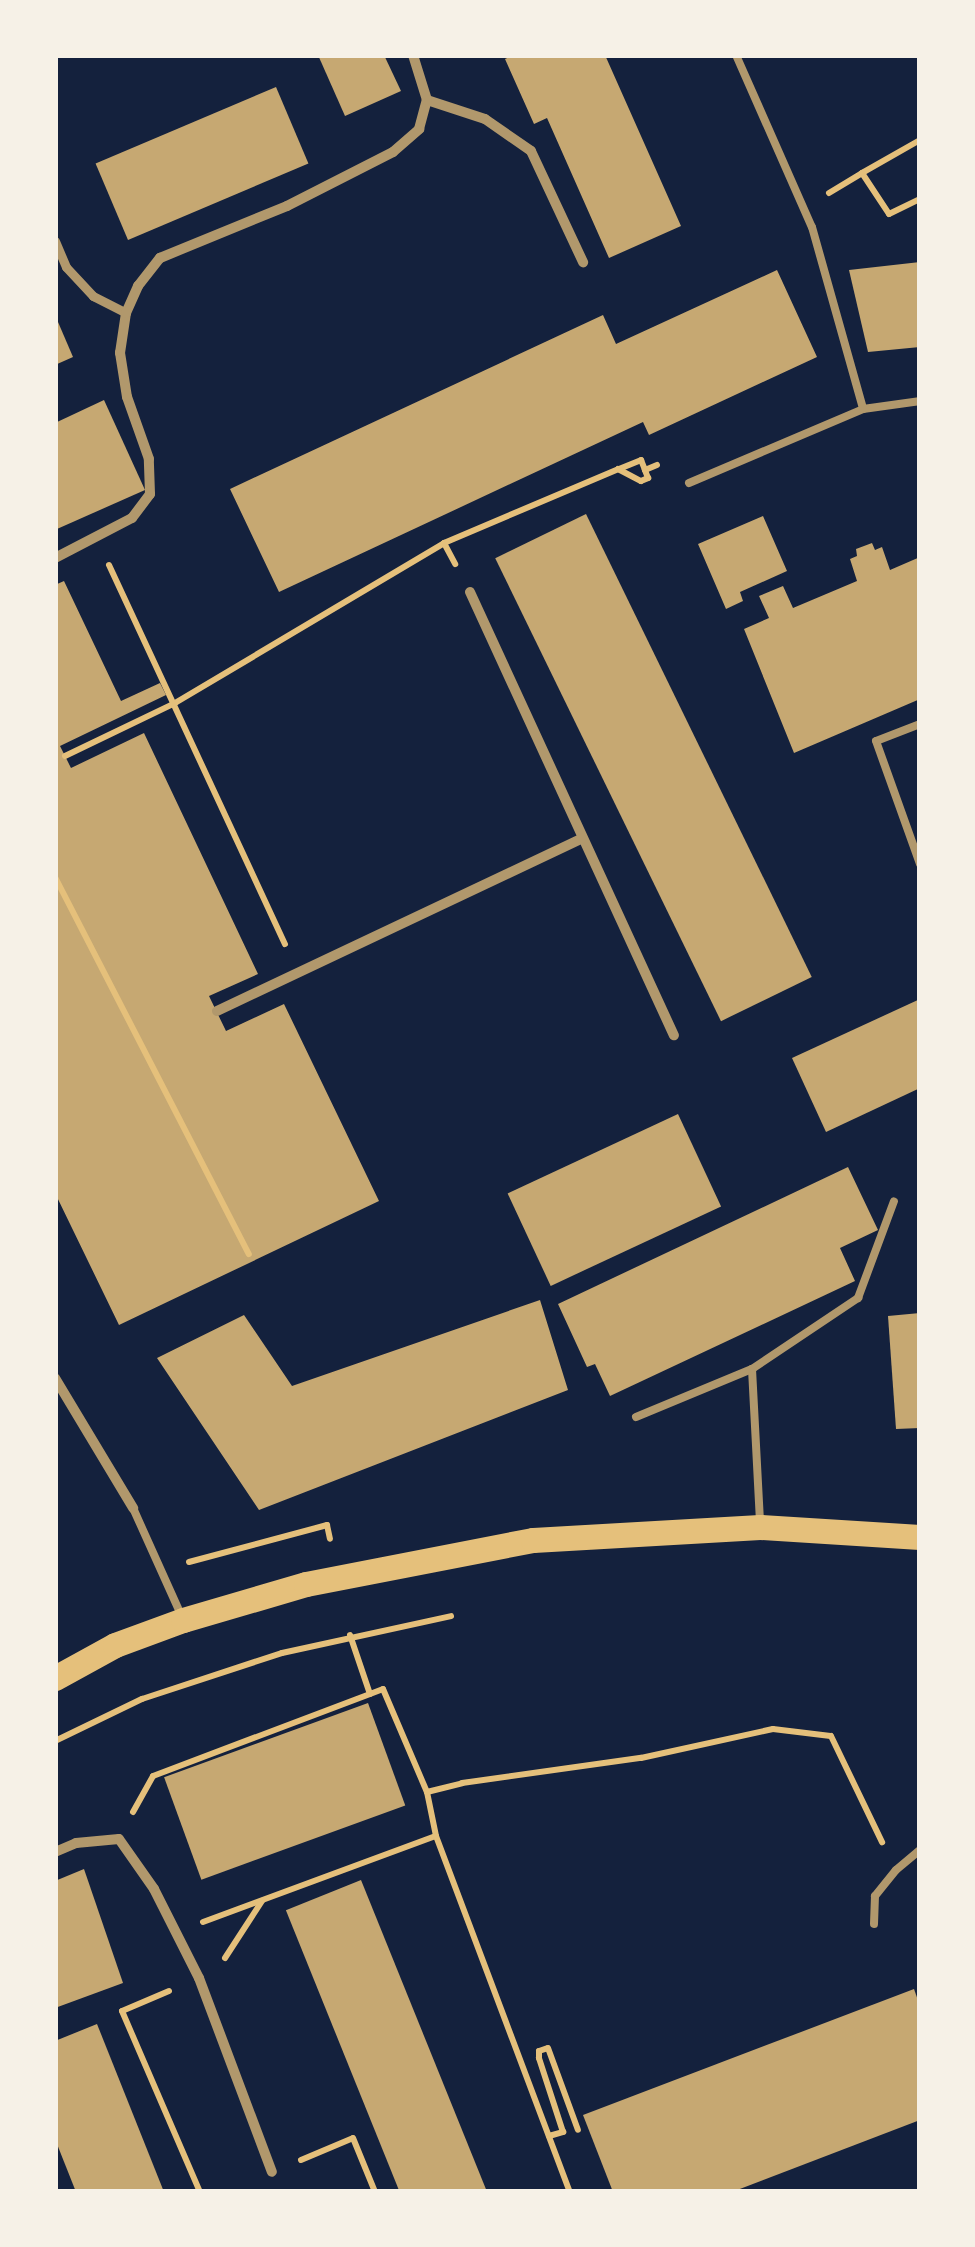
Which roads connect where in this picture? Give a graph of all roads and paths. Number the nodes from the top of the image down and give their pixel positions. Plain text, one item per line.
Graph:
1 (413, 55) edge
2 (736, 55) edge
3 (428, 100) junction
4 (920, 140) edge
5 (862, 173) junction
6 (818, 199) dead end
7 (920, 199) edge
8 (55, 240) edge
9 (584, 262) dead end
10 (126, 314) junction
11 (920, 401) edge
12 (863, 409) junction
13 (657, 465) dead end
14 (689, 483) dead end
15 (96, 539) junction
16 (55, 558) edge
17 (470, 592) dead end
18 (175, 703) junction
19 (920, 724) edge
20 (66, 756) dead end
21 (582, 839) junction
22 (920, 864) edge
23 (55, 877) edge
24 (298, 972) junction
25 (217, 1012) dead end
26 (674, 1034) dead end
27 (894, 1201) dead end
28 (250, 1254) dead end
29 (752, 1370) junction
30 (55, 1378) edge
31 (636, 1417) dead end
32 (133, 1508) joint
33 (760, 1527) junction
34 (329, 1534) dead end
35 (920, 1538) edge
36 (164, 1570) junction
37 (451, 1616) dead end
38 (183, 1620) junction
39 (352, 1624) dead end
40 (352, 1634) junction
41 (55, 1678) edge
42 (370, 1694) junction
43 (55, 1741) edge
44 (427, 1792) junction
45 (436, 1836) junction
46 (119, 1838) junction
47 (920, 1850) edge
48 (55, 1852) edge
49 (896, 1870) junction
50 (874, 1924) dead end
51 (179, 1931) junction
52 (122, 2011) dead end
53 (578, 2130) dead end
54 (550, 2136) junction
55 (272, 2172) joint
56 (200, 2192) edge
57 (375, 2192) edge
58 (570, 2192) edge

1 - 3 street
2 - 12 lane
3 - 9 street
3 - 10 street
4 - 5 path
5 - 6 path
5 - 7 path
8 - 10 street
10 - 15 street
11 - 12 lane
12 - 14 lane
13 - 18 path
15 - 16 street
15 - 18 path
17 - 21 street
18 - 20 path
18 - 24 path
19 - 22 lane
21 - 24 street
21 - 26 street
23 - 28 path
24 - 25 street
27 - 29 lane
29 - 31 lane
29 - 33 lane
30 - 32 street
32 - 36 lane
33 - 35 main road
33 - 38 main road
34 - 36 path
36 - 38 lane
37 - 40 path
38 - 41 main road
39 - 40 path
40 - 42 path
40 - 43 path
42 - 44 path
42 - 46 path
44 - 45 path
44 - 49 path
45 - 51 path
45 - 54 path
46 - 48 street
46 - 51 street
47 - 49 lane
49 - 50 lane
51 - 55 street
52 - 56 path
53 - 54 path
54 - 58 path
55 - 57 path

